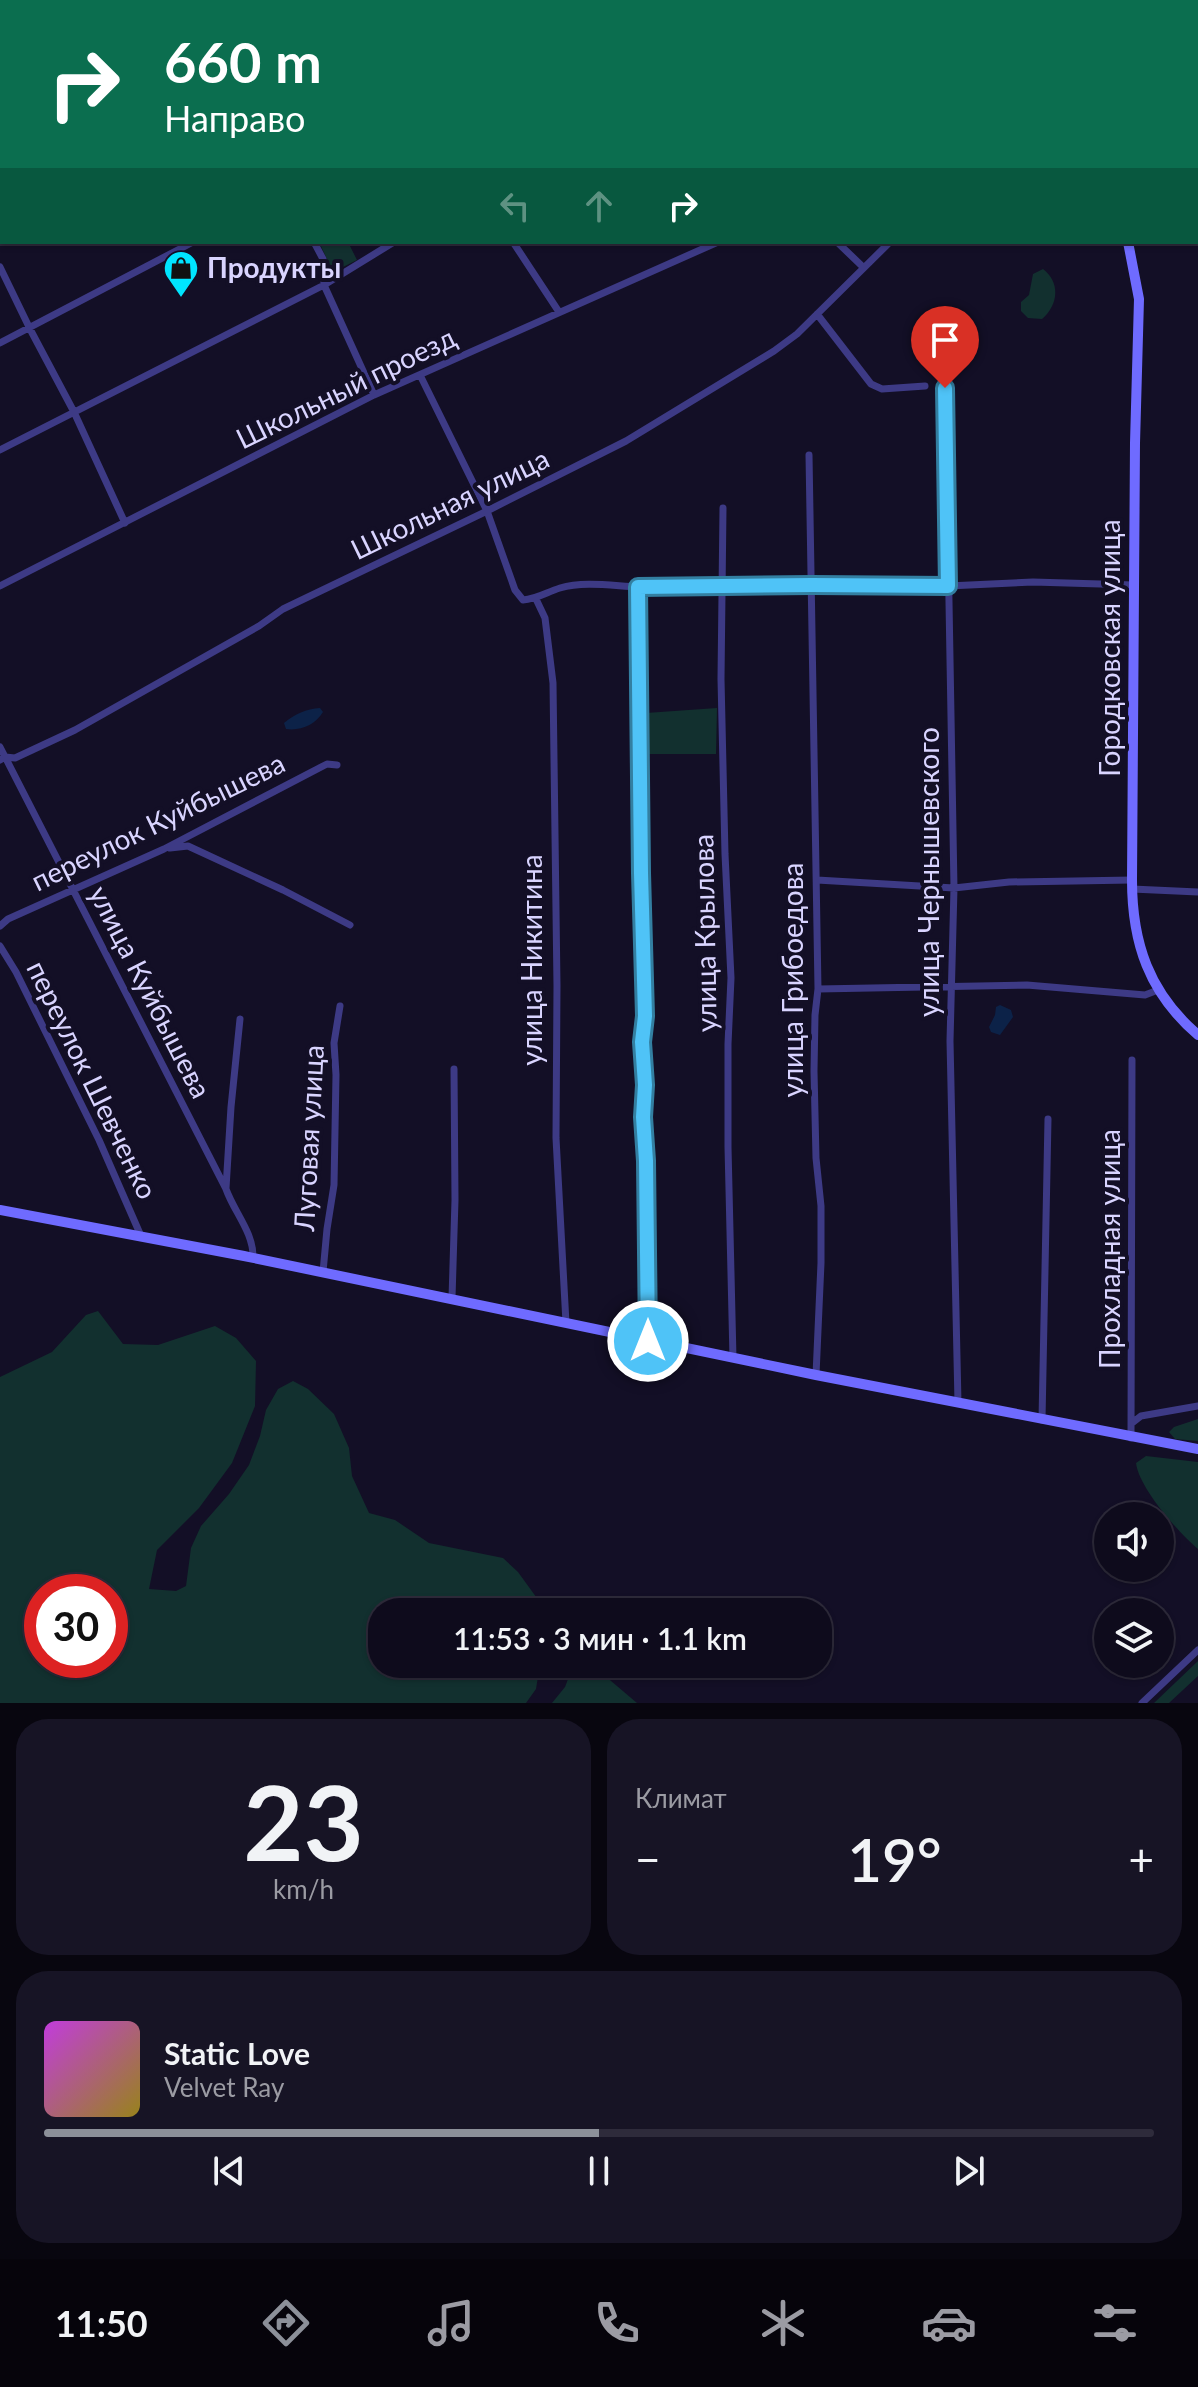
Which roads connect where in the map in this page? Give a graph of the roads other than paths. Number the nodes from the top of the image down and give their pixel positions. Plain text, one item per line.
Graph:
1 (189, 244) edge
2 (315, 244) edge
3 (391, 244) edge
4 (514, 244) edge
5 (713, 244) edge
6 (839, 244) edge
7 (888, 244) edge
8 (1128, 244) edge
9 (0, 267) edge
10 (863, 267) junction
11 (324, 285) junction
12 (559, 312) junction
13 (817, 314) junction
14 (30, 329) junction
15 (0, 343) edge
16 (956, 344) dead end
17 (420, 375) junction
18 (925, 386) dead end
19 (374, 395) junction
20 (74, 412) junction
21 (0, 450) edge
22 (809, 455) dead end
23 (723, 508) dead end
24 (487, 511) junction
25 (125, 523) junction
26 (812, 585) junction
27 (1134, 585) junction
28 (0, 586) edge
29 (724, 586) junction
30 (948, 586) junction
31 (638, 587) junction
32 (536, 599) junction
33 (0, 747) edge
34 (3, 759) edge
35 (337, 765) dead end
36 (164, 849) junction
37 (817, 880) junction
38 (1132, 884) junction
39 (73, 888) junction
40 (954, 888) junction
41 (1198, 892) edge
42 (350, 925) dead end
43 (0, 926) edge
44 (0, 946) edge
45 (951, 988) junction
46 (818, 989) junction
47 (1158, 990) junction
48 (340, 1006) dead end
49 (240, 1019) dead end
50 (1198, 1035) edge
51 (1132, 1060) dead end
52 (454, 1069) dead end
53 (1048, 1119) dead end
54 (226, 1189) junction
55 (0, 1210) edge
56 (141, 1236) junction
57 (253, 1258) junction
58 (323, 1272) junction
59 (452, 1298) junction
60 (566, 1323) junction
61 (648, 1341) junction
62 (733, 1358) junction
63 (816, 1375) junction
64 (958, 1403) junction
65 (1198, 1406) edge
66 (1042, 1420) junction
67 (1131, 1423) junction
68 (1131, 1438) junction
69 (1198, 1449) edge
70 (1198, 1650) edge
71 (1142, 1703) edge

1 - 14 street
2 - 11 street
3 - 11 street
4 - 12 street
5 - 12 street, Школьный проезд
6 - 10 street
7 - 10 street, Школьная улица
8 - 27 street, Городковская улица
9 - 14 street
10 - 13 street, Школьная улица
11 - 19 street
11 - 20 street
12 - 17 street, Школьный проезд
13 - 18 street
13 - 24 street, Школьная улица
14 - 15 street
14 - 20 street
16 - 30 street, улица Чернышевского
17 - 19 street, Школьный проезд
17 - 24 street
19 - 25 street, Школьный проезд
20 - 21 street
20 - 25 street
22 - 26 street, улица Грибоедова
23 - 29 street, улица Крылова
24 - 32 street
24 - 34 street, Школьная улица
25 - 28 street, Школьный проезд
26 - 29 street
26 - 30 street
26 - 37 street, улица Грибоедова
27 - 30 street
27 - 38 street, Городковская улица
29 - 31 street
29 - 62 street, улица Крылова
30 - 40 street, улица Чернышевского
31 - 32 street
31 - 61 street
32 - 60 street, улица Никитина
33 - 34 street, улица Куйбышева
34 - 39 street, улица Куйбышева
35 - 36 street, переулок Куйбышева
36 - 39 street, переулок Куйбышева
36 - 42 street
37 - 40 street
37 - 46 street, улица Грибоедова
38 - 40 street
38 - 41 street
38 - 47 street, Городковская улица
39 - 43 street, переулок Куйбышева
39 - 54 street, улица Куйбышева
40 - 45 street, улица Чернышевского
44 - 56 street, переулок Шевченко
45 - 46 street
45 - 47 street
45 - 64 street, улица Чернышевского
46 - 63 street, улица Грибоедова
47 - 50 street, Городковская улица
48 - 58 street, Луговая улица
49 - 54 street
51 - 67 street, Прохладная улица
52 - 59 street
53 - 66 street
54 - 57 street, улица Куйбышева
55 - 56 street
56 - 57 street
57 - 58 street
58 - 59 street
59 - 60 street
60 - 61 street
61 - 62 street
62 - 63 street
63 - 64 street
64 - 66 street
65 - 67 street
66 - 68 street
67 - 68 street, Прохладная улица
68 - 69 street
70 - 71 street

